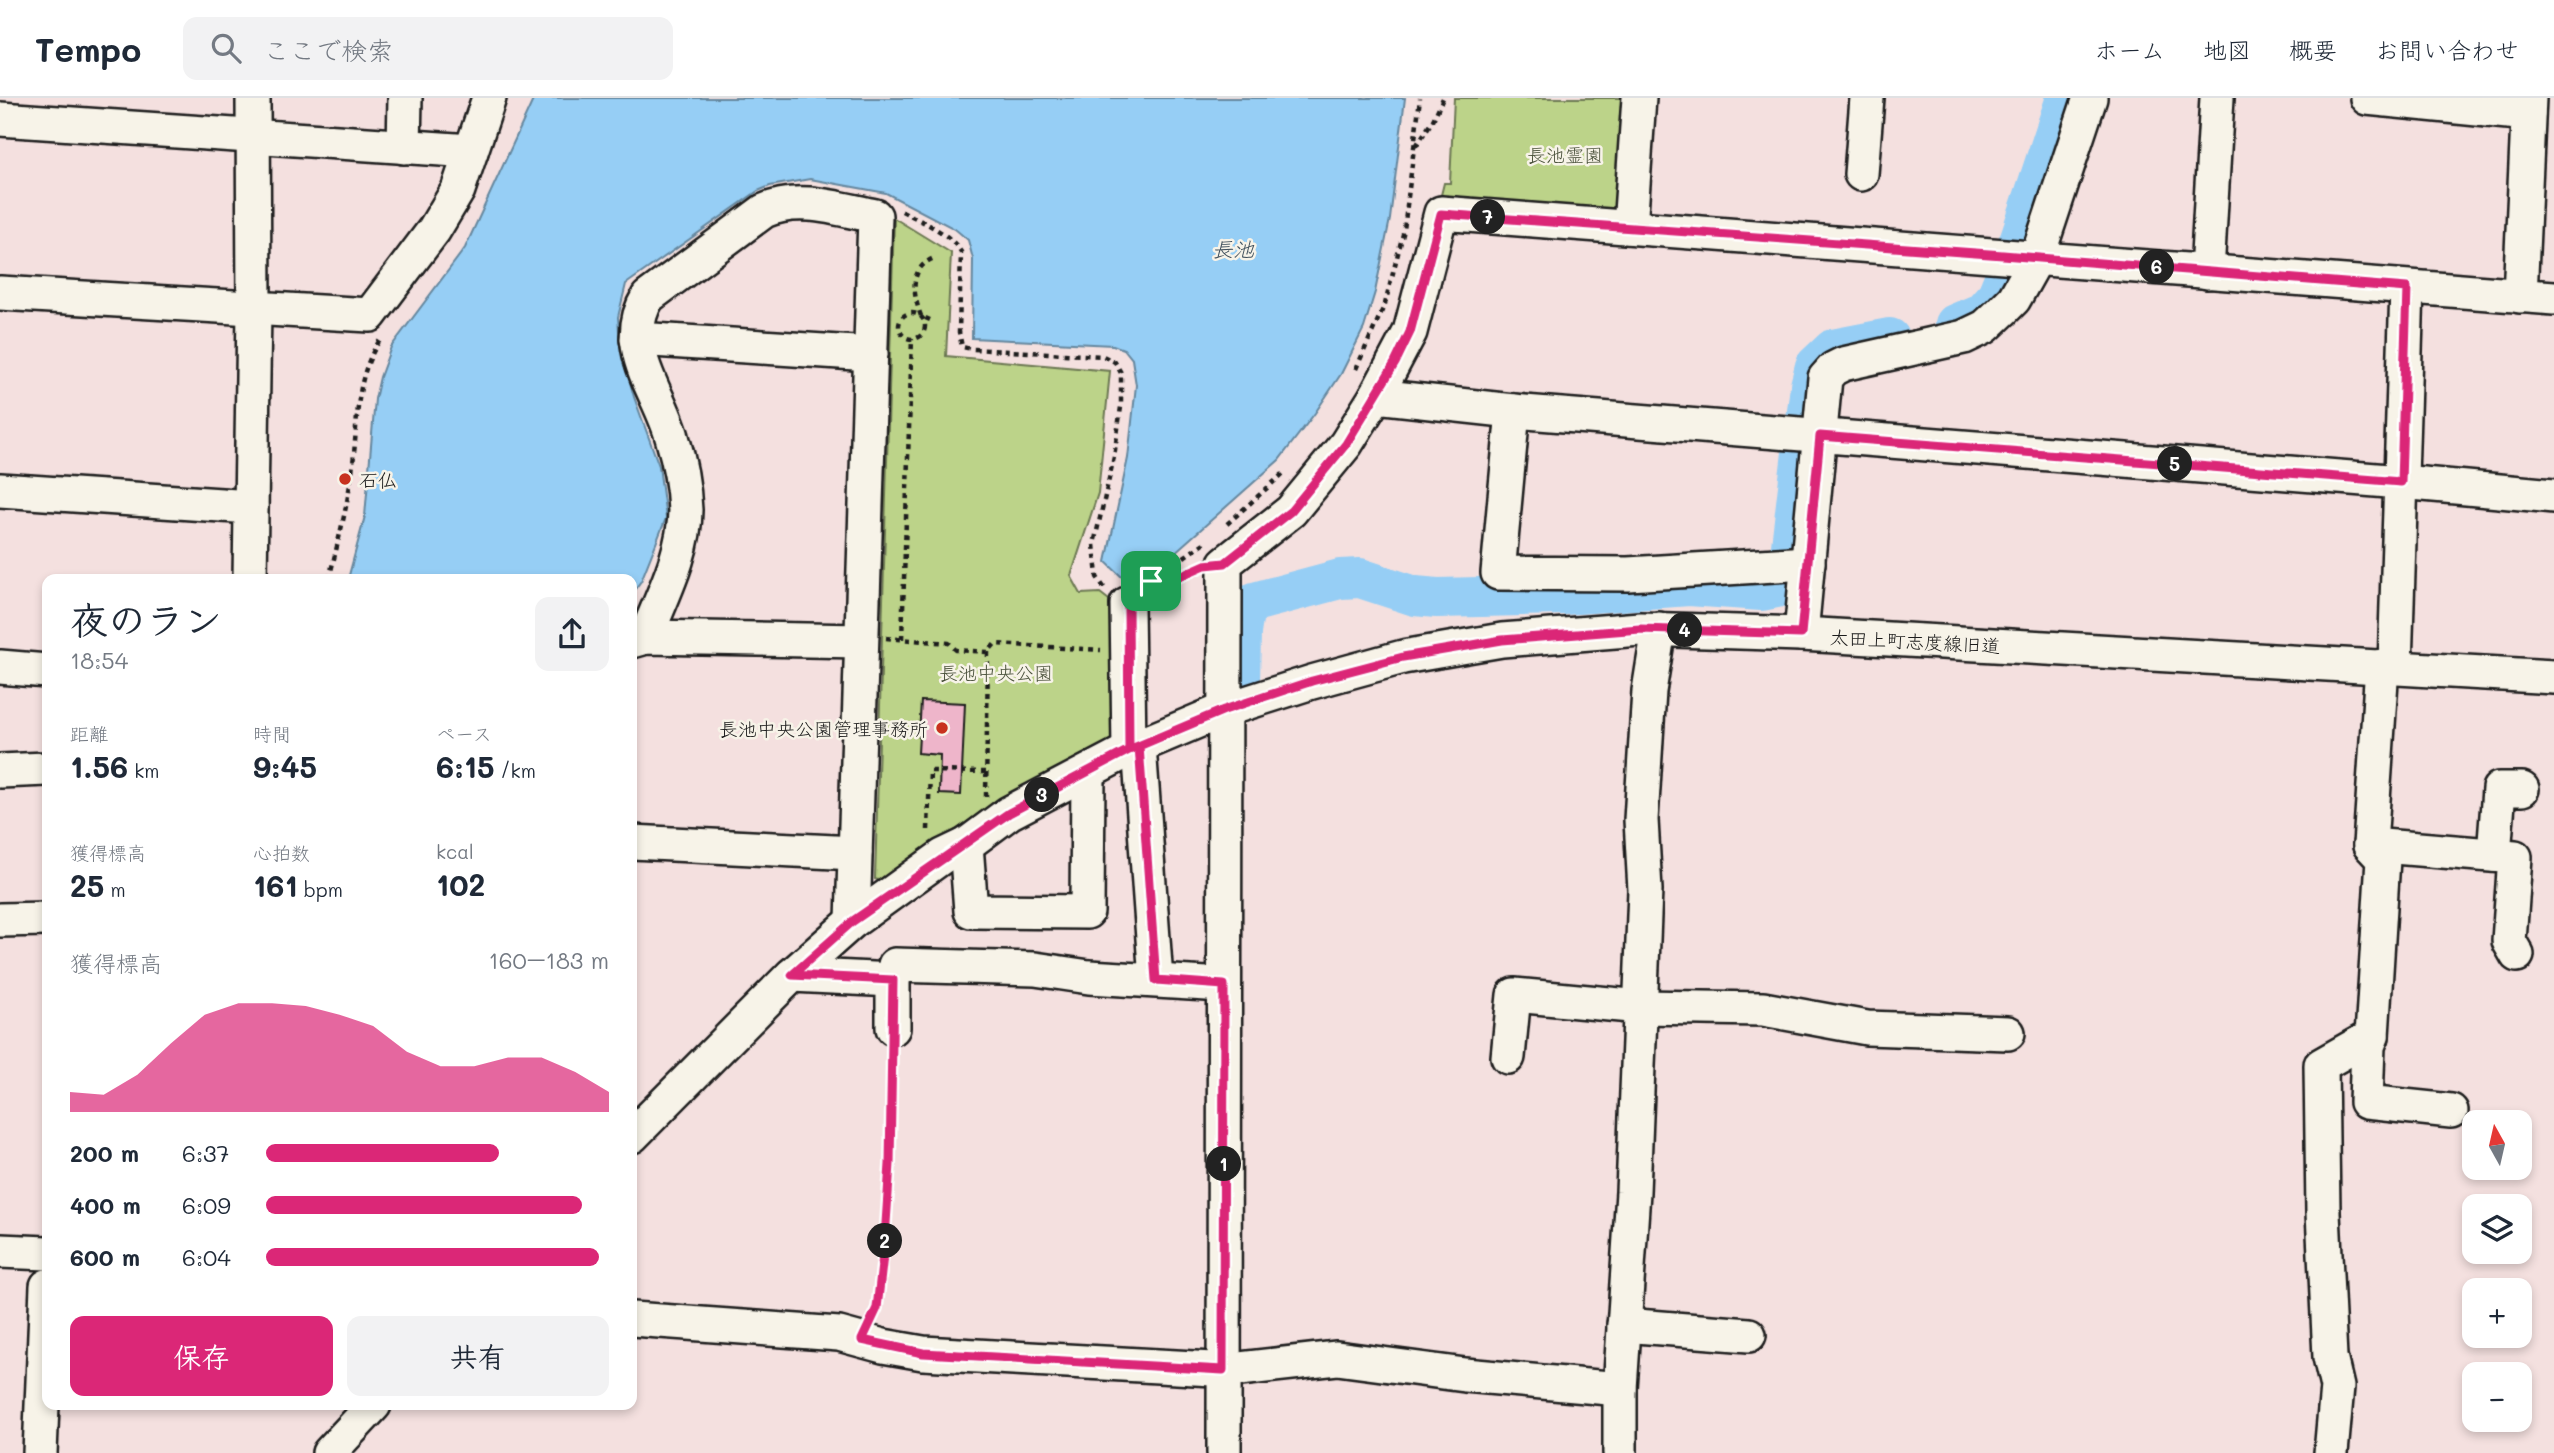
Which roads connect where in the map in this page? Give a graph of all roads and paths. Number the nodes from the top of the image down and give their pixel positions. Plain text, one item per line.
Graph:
1 (253, 98) edge
2 (405, 98) edge
3 (489, 98) edge
4 (1420, 98) edge
5 (1443, 98) edge
6 (1639, 98) edge
7 (1867, 98) edge
8 (2090, 98) edge
9 (2217, 98) edge
10 (2367, 98) edge
11 (2529, 106) edge
12 (0, 118) edge
13 (253, 135) junction
14 (404, 147) junction
15 (1414, 149) junction
16 (471, 151) junction
17 (1861, 174) dead end
18 (886, 212) junction
19 (1630, 228) junction
20 (2020, 256) junction
21 (934, 258) dead end
22 (2207, 272) junction
23 (2407, 288) junction
24 (0, 293) edge
25 (2520, 296) junction
26 (2554, 298) edge
27 (254, 309) junction
28 (921, 316) junction
29 (930, 320) dead end
30 (377, 324) junction
31 (912, 338) junction
32 (637, 339) junction
33 (871, 354) junction
34 (1364, 386) junction
35 (1513, 411) junction
36 (1808, 435) junction
37 (1293, 464) dead end
38 (2401, 482) junction
39 (0, 490) edge
40 (2553, 490) edge
41 (251, 507) junction
42 (1223, 527) dead end
43 (1219, 549) junction
44 (1795, 564) junction
45 (250, 574) edge
46 (330, 574) edge
47 (1151, 581) junction
48 (1128, 604) junction
49 (1659, 629) junction
50 (1801, 634) junction
51 (639, 639) edge
52 (902, 639) junction
53 (871, 640) junction
54 (1128, 651) junction
55 (988, 652) junction
56 (0, 667) edge
57 (2389, 667) junction
58 (42, 671) edge
59 (2554, 677) edge
60 (1224, 710) junction
61 (1134, 748) junction
62 (42, 769) edge
63 (0, 771) edge
64 (987, 772) junction
65 (1088, 772) junction
66 (2522, 789) dead end
67 (986, 808) dead end
68 (928, 830) dead end
69 (637, 842) edge
70 (966, 845) junction
71 (2370, 845) junction
72 (855, 853) junction
73 (2494, 855) junction
74 (42, 919) edge
75 (0, 920) edge
76 (853, 921) junction
77 (2517, 955) dead end
78 (792, 975) junction
79 (893, 980) junction
80 (1156, 980) junction
81 (1224, 985) junction
82 (1641, 1007) junction
83 (893, 1028) joint
84 (2008, 1033) dead end
85 (2372, 1036) junction
86 (1508, 1056) dead end
87 (2451, 1111) dead end
88 (637, 1131) edge
89 (0, 1251) edge
90 (42, 1253) edge
91 (637, 1320) edge
92 (1624, 1325) junction
93 (1749, 1335) dead end
94 (862, 1340) junction
95 (1234, 1369) junction
96 (1620, 1390) junction
97 (42, 1405) edge
98 (369, 1410) edge
99 (40, 1453) edge
100 (329, 1453) edge
101 (1224, 1453) edge
102 (1620, 1453) edge
103 (2331, 1453) edge

1 - 13 street
2 - 14 street
3 - 16 street
4 - 15 path
5 - 15 path
6 - 19 street
7 - 17 street
8 - 20 street
9 - 22 street
10 - 11 street
11 - 25 street
12 - 13 street
13 - 14 street
13 - 27 street
14 - 16 street
15 - 34 path
16 - 30 street
18 - 32 street
18 - 33 street
18 - 48 path
19 - 20 street
19 - 34 street
20 - 22 street
20 - 36 street
21 - 28 path
22 - 23 street
23 - 25 street
23 - 38 street
24 - 27 street
25 - 26 street
27 - 30 street
27 - 41 street
28 - 29 path
28 - 31 path
28 - 31 path
30 - 46 path
31 - 52 path
32 - 33 street
32 - 51 street
33 - 53 street
34 - 35 street
34 - 43 street
35 - 36 street
35 - 44 street
36 - 38 street
36 - 44 street
37 - 42 path
38 - 40 street
38 - 57 street
39 - 41 street
41 - 45 street
43 - 47 path
43 - 47 path
43 - 60 street
44 - 50 street
47 - 48 path
48 - 54 street
49 - 50 street, 太田上町志度線旧道
49 - 60 street, 太田上町志度線旧道
49 - 82 street
50 - 57 street, 太田上町志度線旧道
51 - 53 street
52 - 53 path
52 - 55 path
53 - 72 street
54 - 55 path
54 - 61 street
55 - 64 path
56 - 58 street
57 - 59 street, 太田上町志度線旧道
57 - 71 street
60 - 61 street, 太田上町志度線旧道
60 - 81 street
61 - 65 street, 太田上町志度線旧道
61 - 80 street
62 - 63 street
64 - 67 path
64 - 68 path
65 - 70 street, 太田上町志度線旧道
65 - 70 street
66 - 73 street
69 - 72 street
70 - 76 street, 太田上町志度線旧道
71 - 73 street
71 - 85 street
72 - 76 street
73 - 77 street
74 - 75 street
76 - 78 street, 太田上町志度線旧道
78 - 79 street
78 - 88 street, 太田上町志度線旧道
79 - 80 street
79 - 83 street
80 - 81 street
81 - 95 street
82 - 84 street
82 - 86 street
82 - 92 street
83 - 94 path
85 - 87 street
85 - 103 street
89 - 90 street
91 - 94 street
92 - 93 street
92 - 96 street
94 - 95 street
95 - 96 street
95 - 101 street
96 - 102 street
97 - 99 street
98 - 100 street

